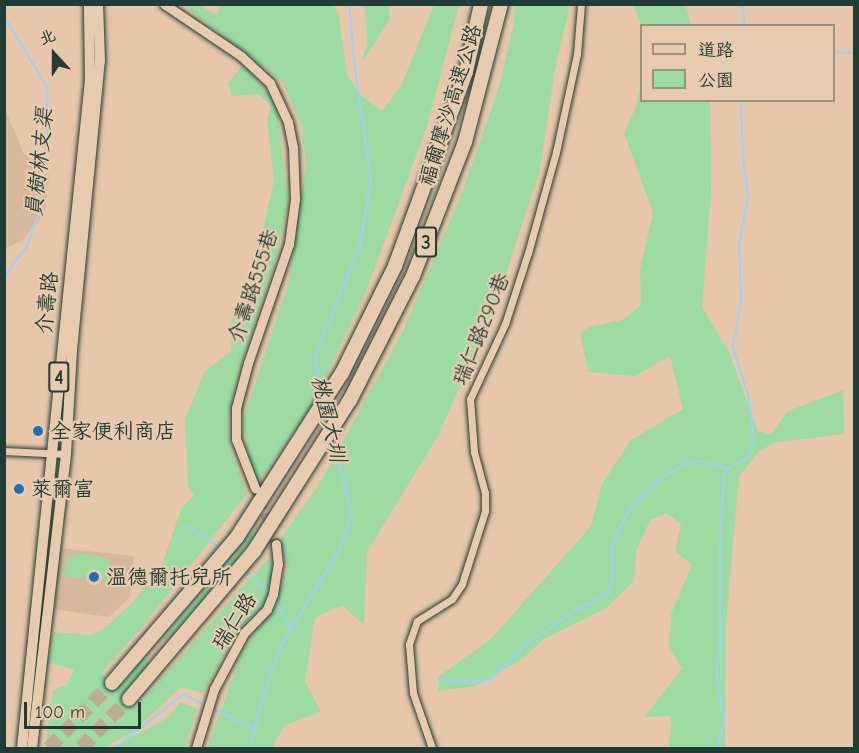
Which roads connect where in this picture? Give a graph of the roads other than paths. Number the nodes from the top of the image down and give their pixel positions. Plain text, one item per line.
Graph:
1 (88, 4) edge
2 (98, 4) edge
3 (164, 4) edge
4 (481, 4) edge
5 (501, 4) edge
6 (581, 4) edge
7 (4, 451) edge
8 (51, 452) junction
9 (66, 454) junction
10 (255, 488) tunnel mouth
11 (276, 544) tunnel mouth
12 (147, 644) junction
13 (163, 660) junction
14 (112, 683) tunnel mouth
15 (129, 699) tunnel mouth
16 (22, 748) edge
17 (32, 748) edge
18 (196, 748) edge
19 (432, 748) edge

1 - 8 main road, 介壽路 / 4
2 - 9 main road, 介壽路 / 4
3 - 10 street, 介壽路555巷
4 - 12 highway, 福爾摩沙高速公路 / 3
5 - 13 highway, 福爾摩沙高速公路 / 3
6 - 19 street, 瑞仁路290巷
7 - 8 street
8 - 9 street
8 - 16 main road, 介壽路 / 4
9 - 17 main road, 介壽路 / 4
11 - 18 street, 瑞仁路
12 - 13 highway
12 - 14 highway, 福爾摩沙高速公路 / 3
13 - 15 highway, 福爾摩沙高速公路 / 3

